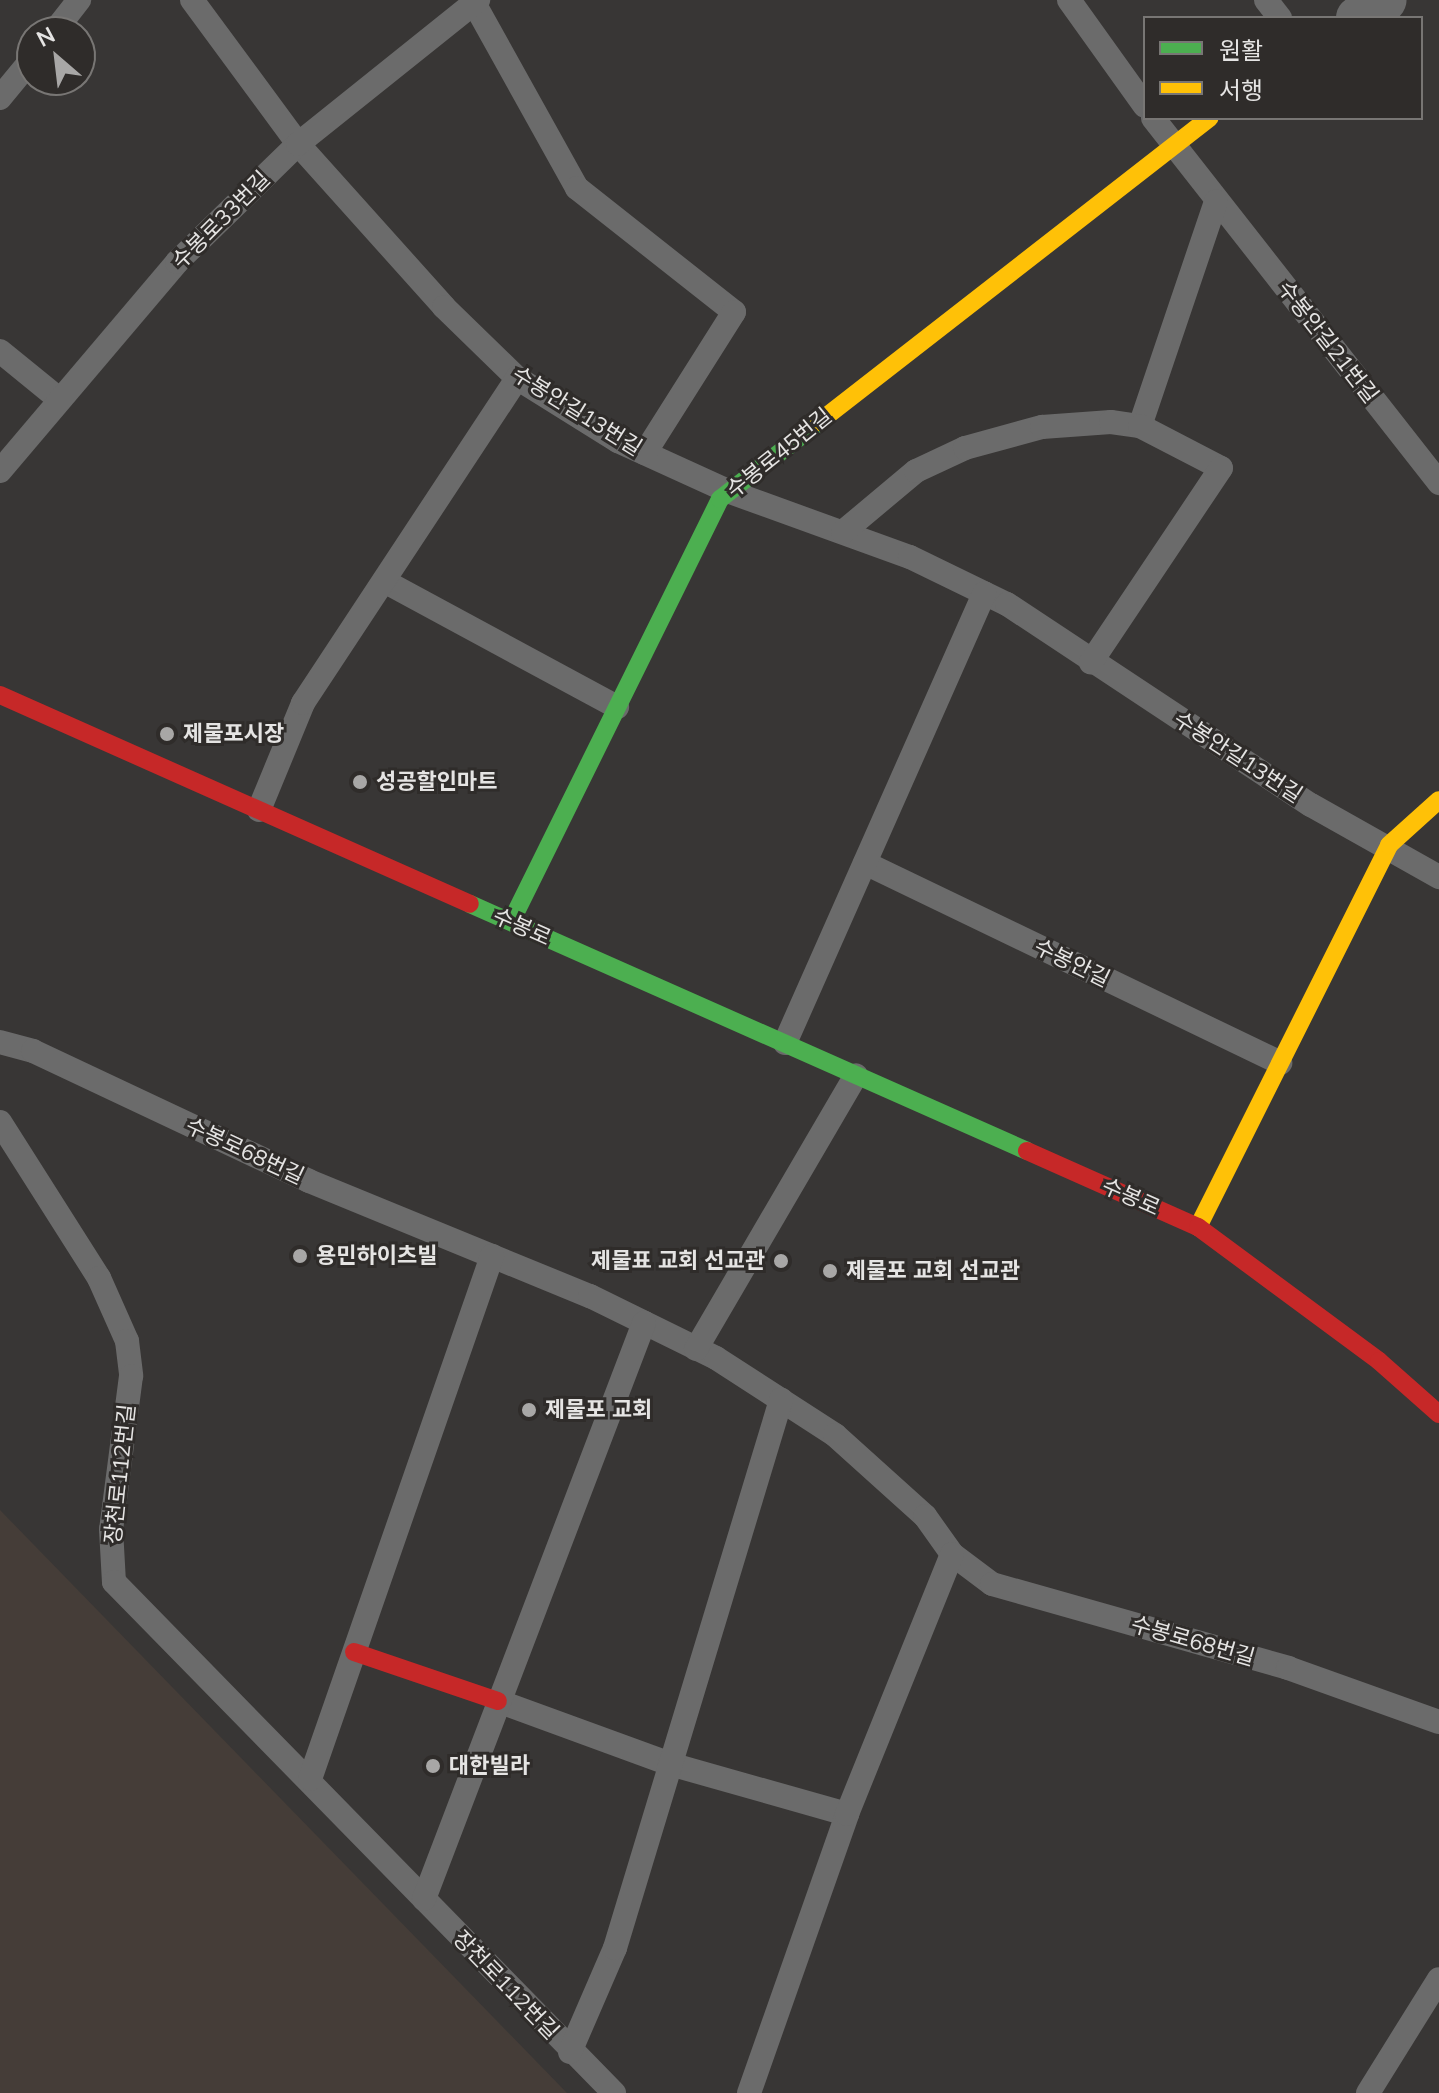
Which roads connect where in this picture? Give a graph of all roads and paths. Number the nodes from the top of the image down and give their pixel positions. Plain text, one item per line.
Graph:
1 (79, 0) edge
2 (192, 0) edge
3 (1069, 0) edge
4 (1266, 0) edge
5 (1385, 0) edge
6 (476, 2) edge
7 (66, 16) edge
8 (1278, 16) edge
9 (1361, 16) edge
10 (16, 78) edge
11 (0, 98) edge
12 (1143, 103) edge
13 (1154, 120) edge
14 (1207, 120) edge
15 (298, 144) junction
16 (1173, 145) junction
17 (1216, 201) junction
18 (0, 351) edge
19 (517, 378) junction
20 (60, 400) junction
21 (1140, 426) junction
22 (645, 453) junction
23 (0, 471) edge
24 (1439, 483) edge
25 (730, 492) junction
26 (843, 532) junction
27 (384, 581) junction
28 (984, 593) junction
29 (1091, 662) junction
30 (0, 695) edge
31 (617, 707) junction
32 (1439, 800) edge
33 (259, 810) junction
34 (1389, 845) junction
35 (865, 863) junction
36 (1439, 877) edge
37 (511, 922) junction
38 (0, 1042) edge
39 (785, 1043) junction
40 (1280, 1063) junction
41 (856, 1075) junction
42 (0, 1122) edge
43 (1198, 1227) junction
44 (492, 1256) junction
45 (644, 1323) junction
46 (696, 1349) junction
47 (781, 1400) junction
48 (1439, 1414) edge
49 (952, 1554) junction
50 (354, 1652) junction
51 (498, 1701) junction
52 (1439, 1722) edge
53 (670, 1764) junction
54 (310, 1779) junction
55 (847, 1814) junction
56 (424, 1899) junction
57 (1439, 1979) edge
58 (570, 2052) junction
59 (614, 2093) edge
60 (749, 2093) edge
61 (1368, 2093) edge

1 - 7 lane
2 - 15 lane, 수봉안길13번길
3 - 12 lane
4 - 8 lane
5 - 9 street
6 - 15 lane, 수봉로33번길
6 - 22 lane, 수봉로33번길
10 - 11 lane
13 - 16 lane, 수봉안길21번길
14 - 16 street, 수봉로45번길
15 - 19 lane, 수봉안길13번길
15 - 20 lane, 수봉로33번길
16 - 17 lane, 수봉안길21번길
16 - 25 street, 수봉로45번길
17 - 21 lane
17 - 24 lane, 수봉안길21번길
18 - 20 lane
19 - 22 lane, 수봉안길13번길
19 - 27 lane
20 - 23 lane, 수봉로33번길
21 - 26 lane
21 - 29 lane
22 - 25 lane, 수봉안길13번길
25 - 26 lane, 수봉안길13번길
25 - 31 street, 수봉로45번길
26 - 28 lane, 수봉안길13번길
27 - 31 lane
27 - 33 lane
28 - 29 lane, 수봉안길13번길
28 - 35 lane
29 - 34 lane, 수봉안길13번길
30 - 33 street, 수봉로
31 - 37 street, 수봉로45번길
32 - 34 street
33 - 37 street, 수봉로
34 - 36 lane, 수봉안길13번길
34 - 40 street
35 - 39 lane
35 - 40 lane, 수봉안길
37 - 39 street, 수봉로
38 - 44 lane, 수봉로68번길
39 - 41 street, 수봉로
40 - 43 street
41 - 43 street, 수봉로
41 - 46 lane
42 - 54 lane, 장천로112번길
43 - 48 street, 수봉로
44 - 45 lane, 수봉로68번길
44 - 50 lane
45 - 46 lane, 수봉로68번길
45 - 51 lane
46 - 47 lane, 수봉로68번길
47 - 49 lane, 수봉로68번길
47 - 53 lane
49 - 52 lane, 수봉로68번길
49 - 55 lane
50 - 51 street
50 - 54 lane
51 - 53 lane
51 - 56 lane
53 - 55 lane
53 - 58 lane, 장천로112번길
54 - 56 lane, 장천로112번길
55 - 60 lane
56 - 58 lane, 장천로112번길
57 - 61 lane
58 - 59 lane, 장천로112번길

